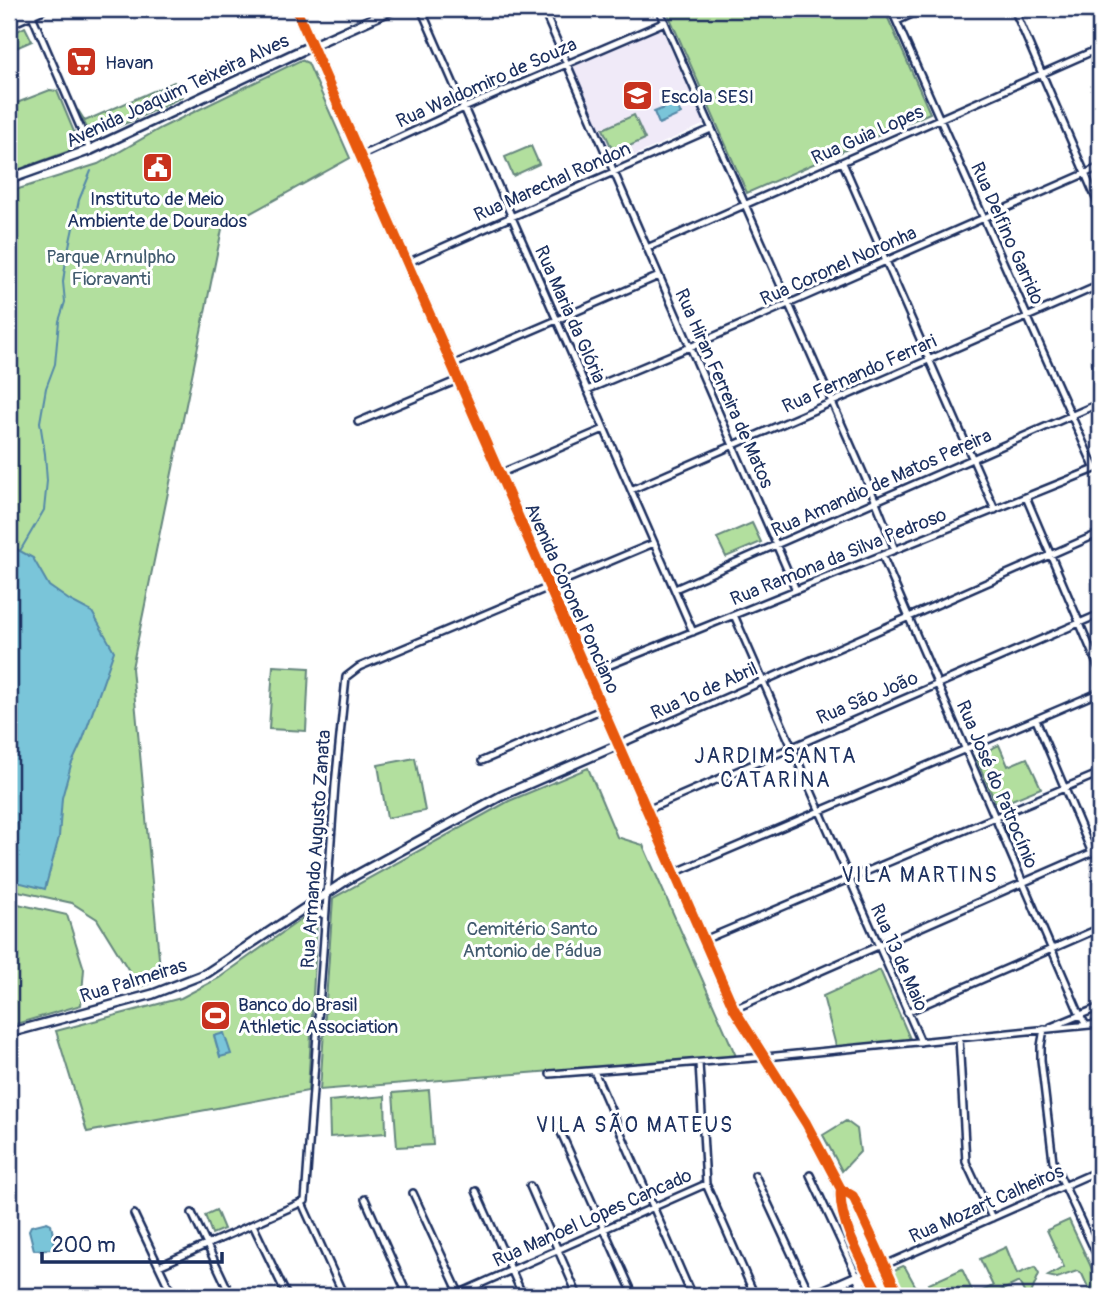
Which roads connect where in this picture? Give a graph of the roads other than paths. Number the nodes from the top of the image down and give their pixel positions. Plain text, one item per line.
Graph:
1 (41, 9) edge
2 (296, 9) edge
3 (394, 9) edge
4 (421, 9) edge
5 (543, 9) edge
6 (659, 9) edge
7 (891, 9) edge
8 (923, 9) edge
9 (1014, 9) edge
10 (31, 13) junction
11 (897, 21) junction
12 (665, 22) junction
13 (9, 23) edge
14 (311, 46) junction
15 (1100, 48) edge
16 (567, 64) junction
17 (1042, 74) junction
18 (464, 108) junction
19 (940, 119) junction
20 (711, 129) junction
21 (90, 150) junction
22 (360, 156) junction
23 (843, 163) junction
24 (1100, 167) edge
25 (613, 171) junction
26 (1085, 173) junction
27 (9, 178) edge
28 (745, 205) junction
29 (1100, 208) edge
30 (512, 216) junction
31 (983, 217) junction
32 (647, 247) junction
33 (886, 261) junction
34 (407, 263) junction
35 (659, 276) junction
36 (1100, 285) edge
37 (788, 305) junction
38 (1028, 317) junction
39 (557, 320) junction
40 (690, 347) junction
41 (929, 359) junction
42 (452, 365) junction
43 (458, 380) junction
44 (587, 390) junction
45 (831, 403) junction
46 (1100, 403) edge
47 (1071, 416) junction
48 (358, 422) dead end
49 (604, 429) junction
50 (733, 446) junction
51 (972, 459) junction
52 (1098, 468) edge
53 (499, 474) junction
54 (631, 490) junction
55 (1026, 497) junction
56 (876, 502) junction
57 (995, 510) junction
58 (1100, 533) edge
59 (654, 543) junction
60 (776, 545) junction
61 (895, 550) junction
62 (882, 555) junction
63 (1050, 555) junction
64 (549, 586) junction
65 (675, 589) junction
66 (796, 590) junction
67 (1100, 614) edge
68 (734, 615) junction
69 (909, 617) junction
70 (1079, 623) junction
71 (693, 632) junction
72 (1100, 671) edge
73 (587, 674) junction
74 (763, 681) junction
75 (938, 684) junction
76 (1100, 692) edge
77 (603, 709) junction
78 (1036, 720) junction
79 (618, 745) junction
80 (791, 747) junction
81 (966, 749) junction
82 (482, 761) dead end
83 (1100, 773) edge
84 (1065, 788) junction
85 (647, 810) junction
86 (819, 811) junction
87 (995, 817) junction
88 (1100, 849) edge
89 (1092, 853) junction
90 (674, 873) junction
91 (849, 879) junction
92 (1023, 883) junction
93 (328, 891) junction
94 (309, 905) junction
95 (325, 916) junction
96 (1100, 928) edge
97 (704, 940) junction
98 (878, 946) junction
99 (1052, 949) junction
100 (1100, 1007) edge
101 (734, 1009) junction
102 (907, 1012) junction
103 (1080, 1015) junction
104 (1100, 1024) edge
105 (1086, 1025) junction
106 (1044, 1029) junction
107 (9, 1033) edge
108 (959, 1038) junction
109 (921, 1042) junction
110 (764, 1058) junction
111 (698, 1063) junction
112 (594, 1071) junction
113 (550, 1074) dead end
114 (558, 1126) dead end
115 (1100, 1170) edge
116 (755, 1175) dead end
117 (810, 1175) dead end
118 (706, 1180) junction
119 (530, 1186) dead end
120 (1064, 1186) junction
121 (841, 1189) junction
122 (476, 1191) dead end
123 (414, 1193) dead end
124 (365, 1199) dead end
125 (302, 1203) junction
126 (653, 1207) junction
127 (192, 1213) dead end
128 (134, 1214) dead end
129 (992, 1218) junction
130 (864, 1221) junction
131 (253, 1225) junction
132 (848, 1226) junction
133 (604, 1229) junction
134 (207, 1245) junction
135 (557, 1250) junction
136 (1100, 1262) edge
137 (864, 1265) junction
138 (885, 1265) junction
139 (159, 1266) junction
140 (511, 1270) junction
141 (858, 1275) junction
142 (872, 1279) junction
143 (457, 1295) edge
144 (173, 1296) edge
145 (231, 1296) edge
146 (287, 1296) edge
147 (344, 1296) edge
148 (408, 1296) edge
149 (523, 1296) edge
150 (578, 1296) edge
151 (634, 1296) edge
152 (692, 1296) edge
153 (755, 1296) edge
154 (811, 1296) edge
155 (867, 1296) edge
156 (880, 1296) edge
157 (899, 1296) edge

1 - 10 main road
2 - 14 main road, Avenida Coronel Ponciano
3 - 14 street, Avenida Joaquim Teixeira Alves
4 - 18 street, Rua Maria da Glória
5 - 16 street, Rua Hiran Ferreira de Matos
6 - 12 street
7 - 11 street, Rua Delfino Garrido
8 - 11 street
9 - 17 street
10 - 13 main road
10 - 21 street
11 - 19 street, Rua Delfino Garrido
12 - 16 street, Rua Waldomiro de Souza
12 - 20 street
14 - 21 main road, Avenida Joaquim Teixeira Alves
14 - 22 main road, Avenida Coronel Ponciano
15 - 17 street, Rua Guia Lopes
16 - 18 street, Rua Waldomiro de Souza
16 - 25 street, Rua Hiran Ferreira de Matos
17 - 19 street, Rua Guia Lopes
17 - 26 street
18 - 22 street, Rua Waldomiro de Souza
18 - 30 street, Rua Maria da Glória
19 - 23 street, Rua Guia Lopes
19 - 31 street, Rua Delfino Garrido
20 - 25 street, Rua Marechal Rondon
20 - 28 street
21 - 27 main road, Avenida Joaquim Teixeira Alves
22 - 34 main road, Avenida Coronel Ponciano
23 - 28 street, Rua Guia Lopes
23 - 33 street
24 - 26 street, Rua Coronel Noronha
25 - 30 street, Rua Marechal Rondon
25 - 32 street, Rua Hiran Ferreira de Matos
26 - 29 street
26 - 31 street, Rua Coronel Noronha
28 - 32 street, Rua Guia Lopes
28 - 37 street
30 - 34 street, Rua Marechal Rondon
30 - 39 street, Rua Maria da Glória
31 - 33 street, Rua Coronel Noronha
31 - 38 street, Rua Delfino Garrido
32 - 35 street, Rua Hiran Ferreira de Matos
33 - 37 street, Rua Coronel Noronha
33 - 41 street
34 - 42 main road, Avenida Coronel Ponciano
35 - 39 street
35 - 40 street, Rua Hiran Ferreira de Matos
36 - 38 street, Rua Fernando Ferrari
37 - 40 street, Rua Coronel Noronha
37 - 45 street
38 - 41 street, Rua Fernando Ferrari
38 - 47 street, Rua Delfino Garrido
39 - 42 street
39 - 44 street, Rua Maria da Glória
40 - 44 street, Rua Coronel Noronha
40 - 50 street, Rua Hiran Ferreira de Matos
41 - 45 street, Rua Fernando Ferrari
41 - 51 street
42 - 43 main road, Avenida Coronel Ponciano
43 - 48 street
43 - 53 main road, Avenida Coronel Ponciano
44 - 49 street, Rua Maria da Glória
45 - 50 street, Rua Fernando Ferrari
45 - 56 street
46 - 47 street, Rua Amandio de Matos Pereira
47 - 51 street, Rua Amandio de Matos Pereira
47 - 52 street, Rua Delfino Garrido
49 - 53 street
49 - 54 street, Rua Maria da Glória
50 - 54 street, Rua Fernando Ferrari
50 - 60 street, Rua Hiran Ferreira de Matos
51 - 56 street, Rua Amandio de Matos Pereira
51 - 57 street
52 - 55 street, Rua Ramona da Silva Pedroso
53 - 64 main road, Avenida Coronel Ponciano
54 - 59 street, Rua Maria da Glória
55 - 57 street, Rua Ramona da Silva Pedroso
55 - 63 street
56 - 60 street, Rua Amandio de Matos Pereira
56 - 61 street
57 - 61 street, Rua Ramona da Silva Pedroso
58 - 63 street, Rua 1º de Abril
59 - 64 street, Rua Armando Augusto Zanata
59 - 65 street, Rua Maria da Glória
60 - 65 street, Rua Amandio de Matos Pereira
60 - 66 street, Rua Hiran Ferreira de Matos
61 - 62 street, Rua Ramona da Silva Pedroso
62 - 66 street, Rua Ramona da Silva Pedroso
62 - 69 street, Rua José do Patrocínio
63 - 69 street, Rua 1º de Abril
63 - 70 street
64 - 73 main road, Avenida Coronel Ponciano
64 - 93 street, Rua Armando Augusto Zanata
65 - 71 street, Rua Maria da Glória
66 - 68 street, Rua Ramona da Silva Pedroso
67 - 70 street, Rua São João
68 - 71 street, Rua Ramona da Silva Pedroso
68 - 74 street, Rua 13 de Maio
69 - 74 street, Rua 1º de Abril
69 - 75 street, Rua José do Patrocínio
70 - 72 street
70 - 75 street, Rua São João
71 - 73 street, Rua Ramona da Silva Pedroso
73 - 77 main road, Avenida Coronel Ponciano
74 - 79 street, Rua 1º de Abril
74 - 80 street, Rua 13 de Maio
75 - 80 street, Rua São João
75 - 81 street, Rua José do Patrocínio
76 - 78 street
77 - 79 main road, Avenida Coronel Ponciano
77 - 82 street
78 - 81 street
78 - 84 street
79 - 85 main road, Avenida Coronel Ponciano
79 - 93 street, Rua 1º de Abril
80 - 85 street, Rua São João
80 - 86 street, Rua 13 de Maio
81 - 86 street
81 - 87 street, Rua José do Patrocínio
83 - 84 street
84 - 87 street
84 - 89 street
85 - 90 main road, Avenida Coronel Ponciano
86 - 90 street
86 - 91 street, Rua 13 de Maio
87 - 91 street
87 - 92 street, Rua José do Patrocínio
88 - 89 street
89 - 92 street
90 - 97 main road, Avenida Coronel Ponciano
91 - 97 street
91 - 98 street, Rua 13 de Maio
92 - 98 street
92 - 99 street, Rua José do Patrocínio
93 - 94 street, Rua Palmeiras
93 - 95 street, Rua Armando Augusto Zanata
94 - 95 street
94 - 107 street, Rua Palmeiras
95 - 125 street, Rua Armando Augusto Zanata
96 - 99 street
97 - 101 main road, Avenida Coronel Ponciano
98 - 101 street
98 - 102 street, Rua 13 de Maio
99 - 102 street
99 - 103 street, Rua José do Patrocínio
100 - 103 street
101 - 110 main road, Avenida Coronel Ponciano
102 - 109 street, Rua 13 de Maio
103 - 105 street, Rua José do Patrocínio
103 - 106 street
104 - 105 street
105 - 106 street
106 - 108 street
106 - 120 street
108 - 109 street
108 - 129 street
109 - 110 street
110 - 111 street
110 - 121 main road, Avenida Coronel Ponciano
111 - 112 street
111 - 118 street
112 - 113 street
112 - 126 street
114 - 133 street
115 - 120 street, Rua Mozart Calheiros
116 - 154 street
117 - 141 street
118 - 126 street, Rua Manoel Lopes Cancado
118 - 153 street
119 - 135 street
120 - 129 street, Rua Mozart Calheiros
120 - 136 street
121 - 130 main road, Avenida Coronel Ponciano
121 - 132 main road, Avenida Coronel Ponciano
122 - 140 street
123 - 143 street
124 - 148 street
125 - 131 street
125 - 147 street
126 - 133 street, Rua Manoel Lopes Cancado
126 - 152 street
127 - 134 street
128 - 139 street
129 - 138 street, Rua Mozart Calheiros
130 - 132 main road
130 - 138 main road, Avenida Coronel Ponciano
131 - 134 street
131 - 146 street
132 - 137 main road, Avenida Coronel Ponciano
133 - 135 street, Rua Manoel Lopes Cancado
133 - 151 street
134 - 139 street
134 - 145 street
135 - 140 street, Rua Manoel Lopes Cancado
135 - 150 street
137 - 141 main road
137 - 142 main road, Avenida Coronel Ponciano
138 - 157 main road, Avenida Coronel Ponciano
139 - 144 street
140 - 143 street, Rua Manoel Lopes Cancado
140 - 149 street
141 - 142 main road
141 - 154 street
141 - 155 main road
142 - 156 main road, Avenida Coronel Ponciano

